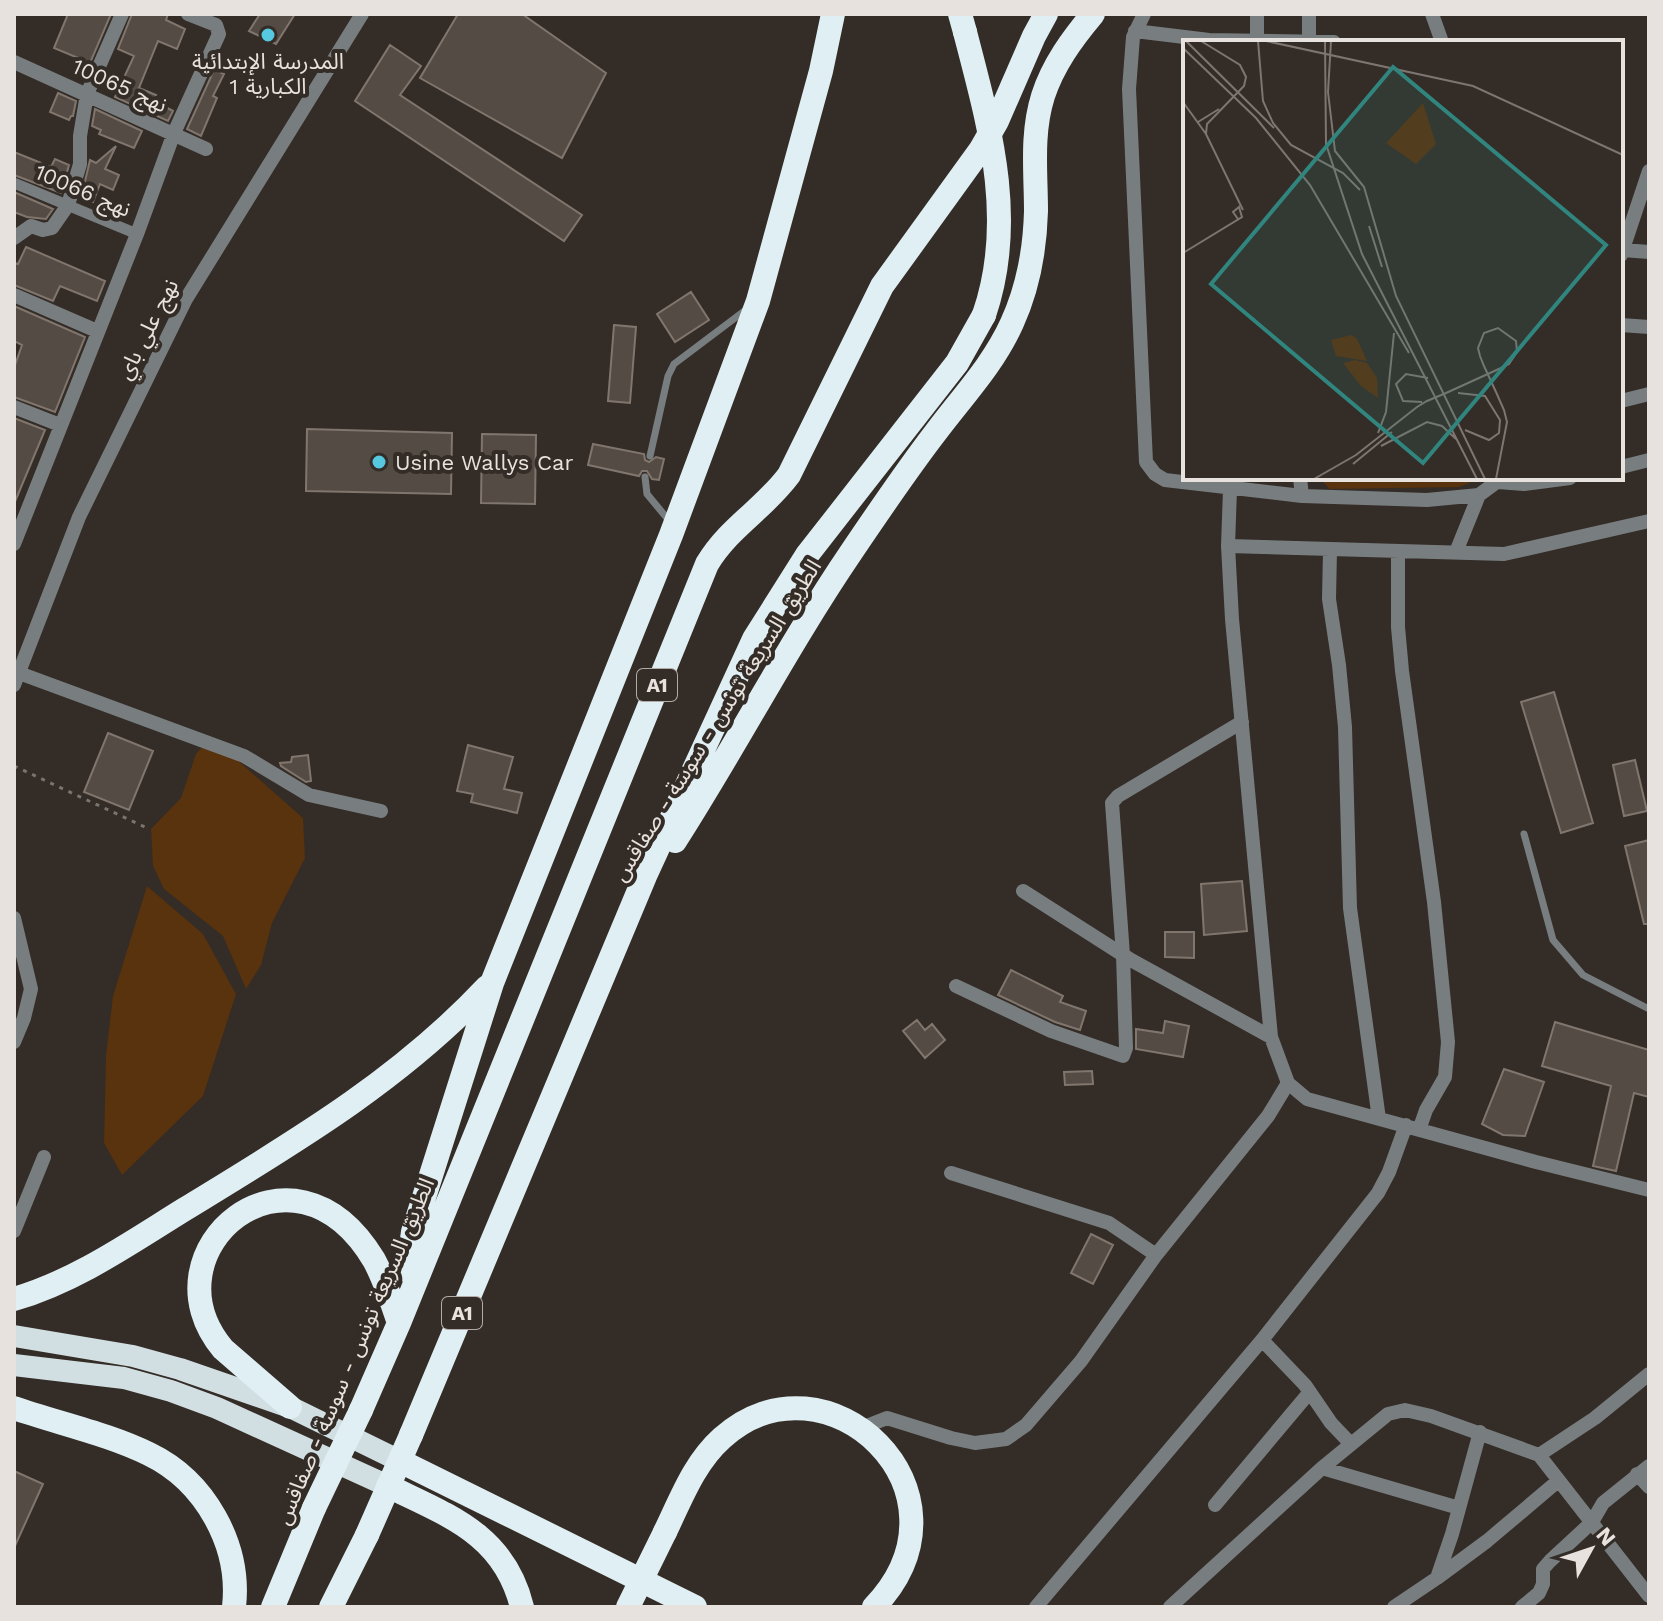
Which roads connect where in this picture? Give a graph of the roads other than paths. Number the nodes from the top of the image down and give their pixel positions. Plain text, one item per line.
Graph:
1 (122, 14) edge
2 (188, 14) edge
3 (362, 14) edge
4 (833, 14) edge
5 (1046, 14) edge
6 (1093, 14) edge
7 (1144, 14) edge
8 (1257, 14) edge
9 (1309, 14) edge
10 (1432, 14) edge
11 (963, 23) edge
12 (1135, 31) junction
13 (1195, 40) edge
14 (1257, 40) edge
15 (1308, 40) edge
16 (1441, 40) edge
17 (14, 62) edge
18 (87, 94) junction
19 (174, 133) junction
20 (206, 149) dead end
21 (1649, 171) edge
22 (14, 183) edge
23 (68, 205) junction
24 (137, 234) junction
25 (14, 238) edge
26 (1623, 250) edge
27 (1649, 252) edge
28 (1623, 253) edge
29 (14, 295) edge
30 (758, 301) junction
31 (1623, 325) edge
32 (1649, 327) edge
33 (97, 331) junction
34 (1649, 394) edge
35 (1623, 400) edge
36 (14, 407) edge
37 (60, 425) junction
38 (650, 456) dead end
39 (1649, 460) edge
40 (1623, 466) edge
41 (645, 477) dead end
42 (1300, 480) edge
43 (1500, 480) edge
44 (1559, 480) edge
45 (1220, 485) edge
46 (1479, 495) junction
47 (1302, 496) junction
48 (1649, 521) edge
49 (674, 526) junction
50 (16, 535) edge
51 (1228, 546) junction
52 (1330, 550) junction
53 (1398, 551) junction
54 (1456, 552) junction
55 (16, 679) edge
56 (1242, 722) junction
57 (381, 811) dead end
58 (1524, 834) dead end
59 (645, 876) junction
60 (1023, 891) dead end
61 (14, 918) edge
62 (1123, 955) junction
63 (492, 983) junction
64 (956, 986) dead end
65 (1649, 1009) edge
66 (1271, 1037) junction
67 (14, 1042) edge
68 (1288, 1083) junction
69 (1379, 1119) junction
70 (1412, 1128) junction
71 (44, 1157) dead end
72 (951, 1173) dead end
73 (1649, 1190) edge
74 (14, 1231) edge
75 (1156, 1255) junction
76 (415, 1283) junction
77 (14, 1299) edge
78 (399, 1323) junction
79 (14, 1336) edge
80 (1262, 1340) junction
81 (14, 1365) edge
82 (1649, 1374) edge
83 (1309, 1393) junction
84 (290, 1407) junction
85 (14, 1408) edge
86 (859, 1429) junction
87 (1480, 1432) junction
88 (1350, 1443) junction
89 (1539, 1455) junction
90 (400, 1461) joint
91 (1322, 1468) junction
92 (1643, 1470) edge
93 (1558, 1481) junction
94 (388, 1486) joint
95 (1649, 1487) edge
96 (1215, 1505) dead end
97 (1459, 1508) junction
98 (1592, 1522) junction
99 (1437, 1578) junction
100 (1649, 1596) edge
101 (234, 1607) edge
102 (273, 1607) edge
103 (331, 1607) edge
104 (522, 1607) edge
105 (628, 1607) edge
106 (695, 1607) edge
107 (874, 1607) edge
108 (1036, 1607) edge
109 (1170, 1607) edge
110 (1394, 1607) edge
111 (1522, 1607) edge

1 - 18 street
2 - 19 street
3 - 55 street, نهج علي باي
4 - 30 highway
5 - 76 highway, الطريق السريعة تونس - سوسة - صفاقس / A1
6 - 59 highway, الطريق السريعة تونس - سوسة - صفاقس / A1
7 - 12 street
8 - 14 street
9 - 15 street
10 - 16 street
11 - 59 highway, bridge
12 - 13 street
12 - 45 street
17 - 18 street, نهج 10065
18 - 19 street, نهج 10065
18 - 23 street
19 - 20 street, نهج 10065
19 - 24 street
21 - 26 street
22 - 23 street, نهج 10066
23 - 24 street, نهج 10066
23 - 25 street
24 - 33 street
27 - 28 street
29 - 33 street
30 - 38 lane
30 - 49 highway
31 - 32 street
33 - 37 street
34 - 35 street
36 - 37 street
37 - 50 street
39 - 40 street
41 - 49 lane
42 - 47 street
43 - 44 street
43 - 46 street
45 - 47 street
45 - 51 street
46 - 47 street
46 - 54 street
48 - 54 street
49 - 63 highway
51 - 52 street
51 - 56 street
52 - 53 street
52 - 69 street
53 - 54 street
53 - 70 street
55 - 57 street
56 - 62 street
56 - 66 street
58 - 65 lane
59 - 103 highway, الطريق السريعة تونس - سوسة - صفاقس / A1, bridge
60 - 62 street
61 - 67 street
62 - 64 street
62 - 66 street
63 - 76 highway
63 - 77 highway
66 - 68 street
68 - 69 street
68 - 75 street
69 - 70 street
70 - 73 street
70 - 80 street
71 - 74 street
72 - 75 street
75 - 86 street
76 - 78 highway, الطريق السريعة تونس - سوسة - صفاقس / A1
78 - 84 highway
78 - 102 highway, الطريق السريعة تونس - سوسة - صفاقس / A1, bridge
79 - 84 highway
80 - 83 street
80 - 108 street
81 - 94 highway
82 - 89 street
83 - 88 street
83 - 96 street
84 - 90 highway
85 - 101 highway
86 - 105 highway, bridge
86 - 107 highway
87 - 88 street
87 - 89 street
87 - 97 street
88 - 91 street
89 - 93 street
90 - 106 highway
91 - 97 street
91 - 109 street
92 - 95 street
92 - 98 street
93 - 98 street
93 - 99 street
94 - 104 highway
97 - 99 street
98 - 100 street
98 - 111 street
99 - 110 street

